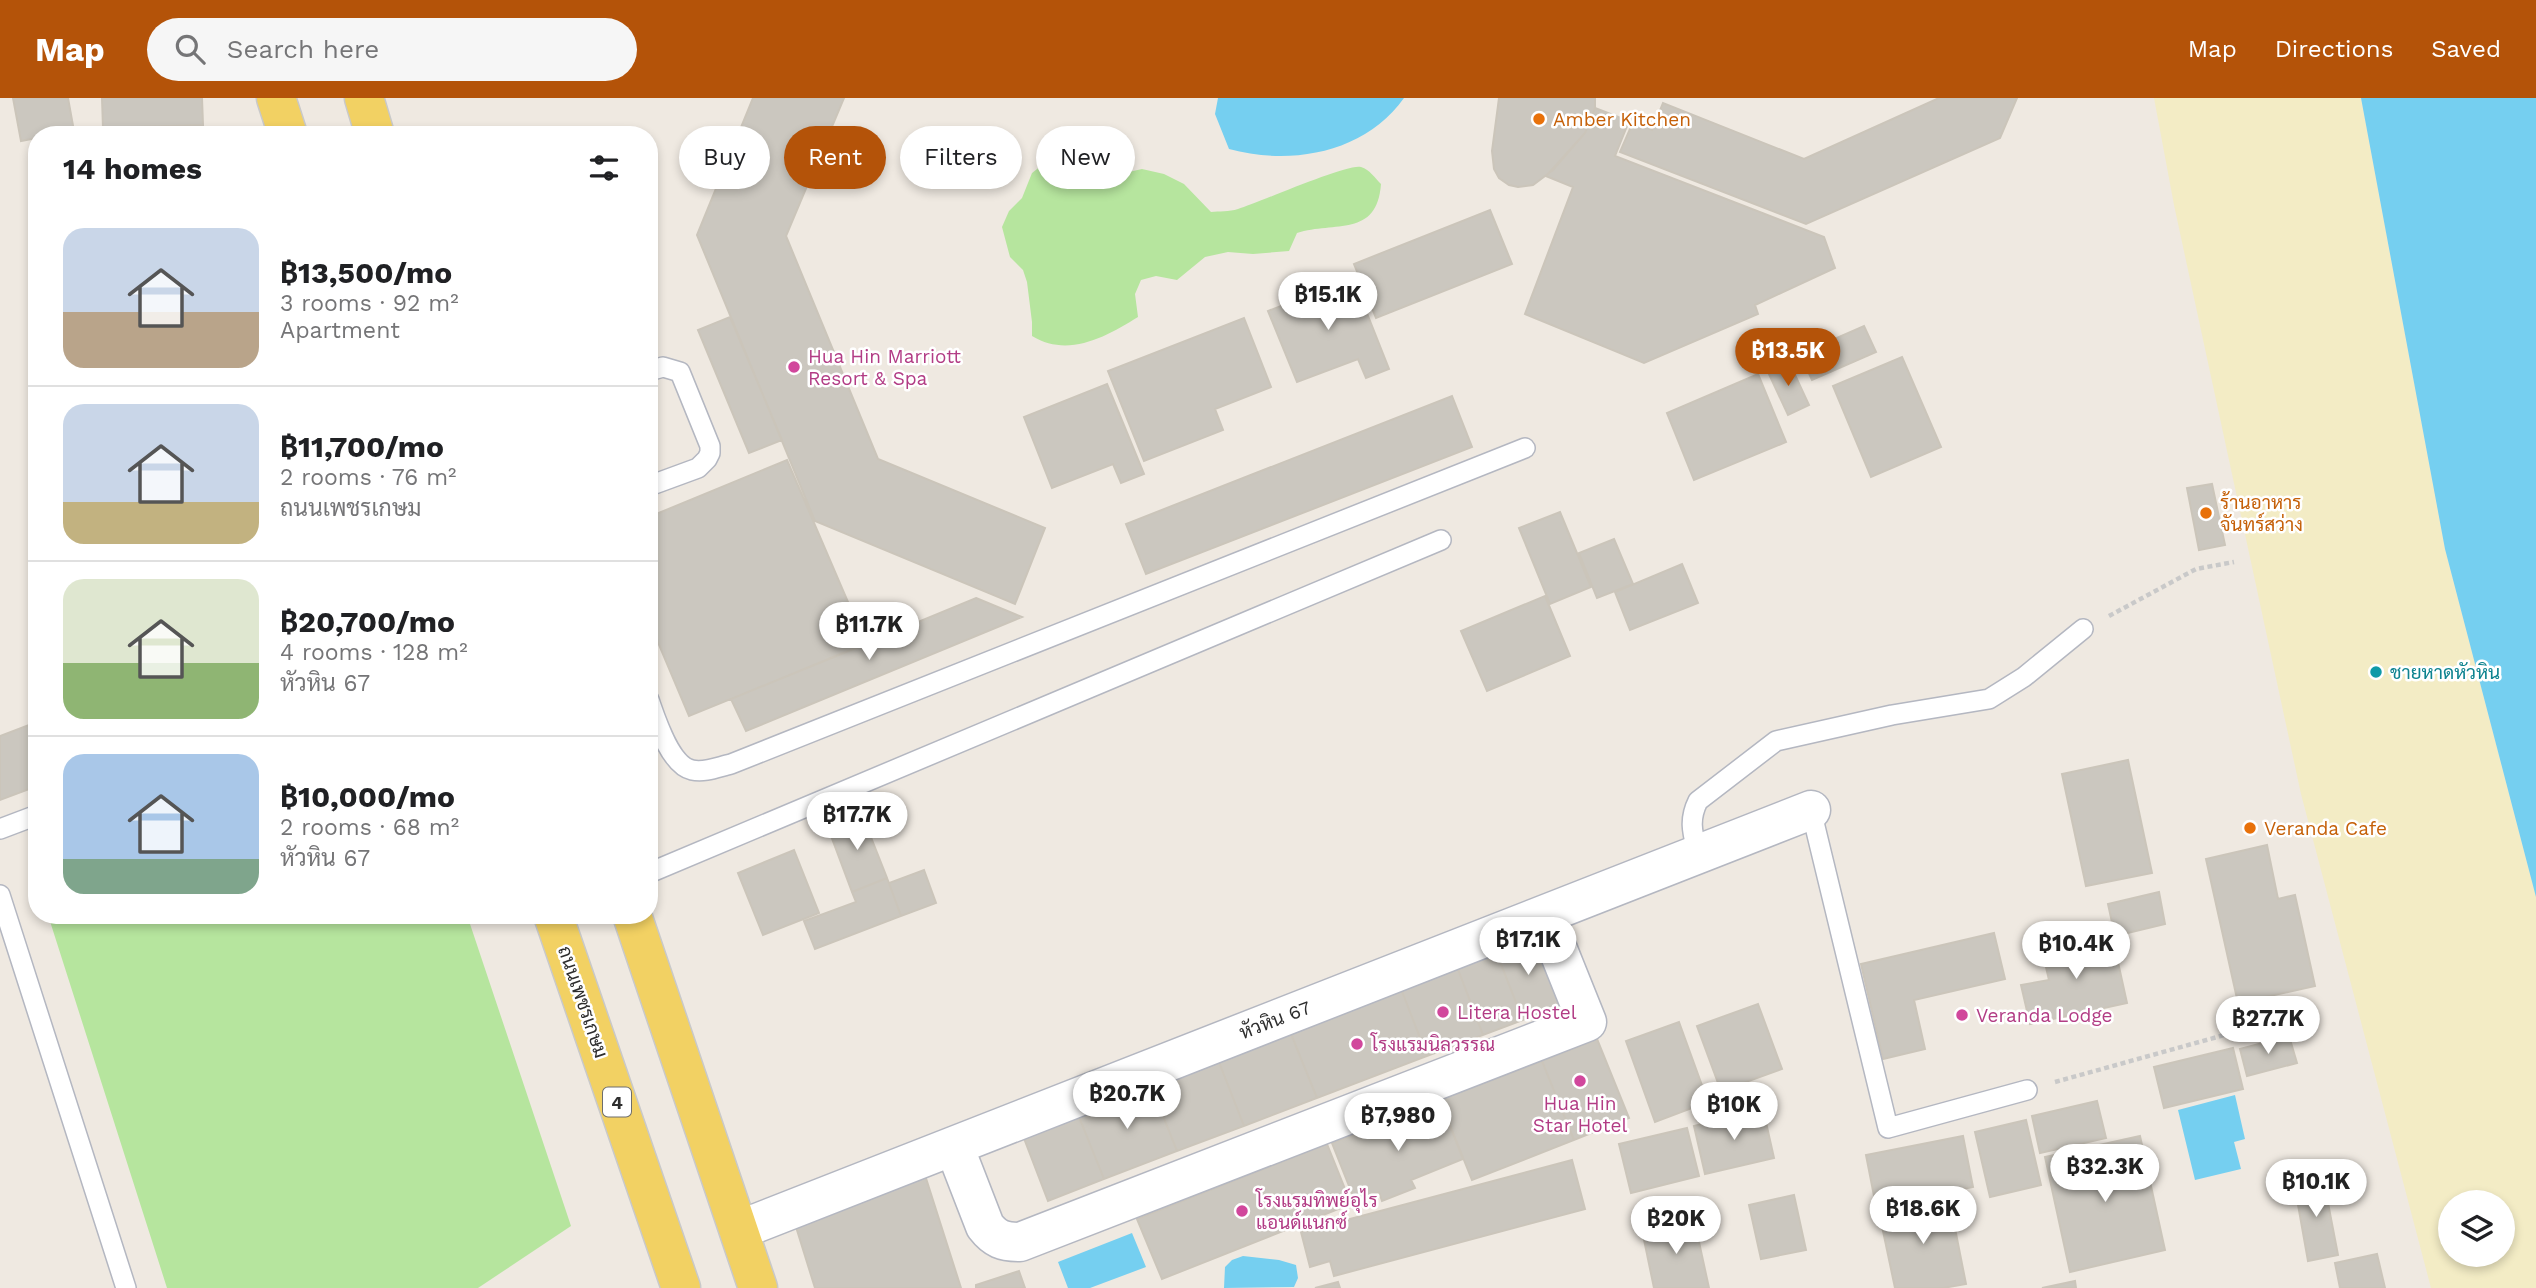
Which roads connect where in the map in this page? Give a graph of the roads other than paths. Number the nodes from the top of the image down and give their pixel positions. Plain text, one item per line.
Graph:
1 (276, 98) edge
2 (364, 98) edge
3 (285, 126) edge
4 (372, 126) edge
5 (658, 368) edge
6 (1525, 448) dead end
7 (658, 483) edge
8 (1441, 540) dead end
9 (2083, 629) road end
10 (658, 725) edge
11 (1811, 810) joint
12 (28, 819) edge
13 (0, 830) edge
14 (1698, 855) junction
15 (658, 869) edge
16 (0, 895) edge
17 (1544, 915) junction
18 (556, 924) edge
19 (635, 924) edge
20 (2027, 1090) road end
21 (954, 1146) junction
22 (739, 1230) junction
23 (126, 1288) edge
24 (681, 1288) edge
25 (758, 1288) edge

1 - 3 main road
2 - 4 main road
5 - 7 lane
6 - 10 lane
8 - 15 lane
9 - 14 lane
11 - 14 street, หัวหิน 67
11 - 20 lane
12 - 13 lane
14 - 17 street, หัวหิน 67
16 - 23 lane
17 - 21 street, หัวหิน 67
17 - 21 street
18 - 24 main road, ถนนเพชรเกษม / 4
19 - 22 main road
21 - 22 street, หัวหิน 67
22 - 25 main road

